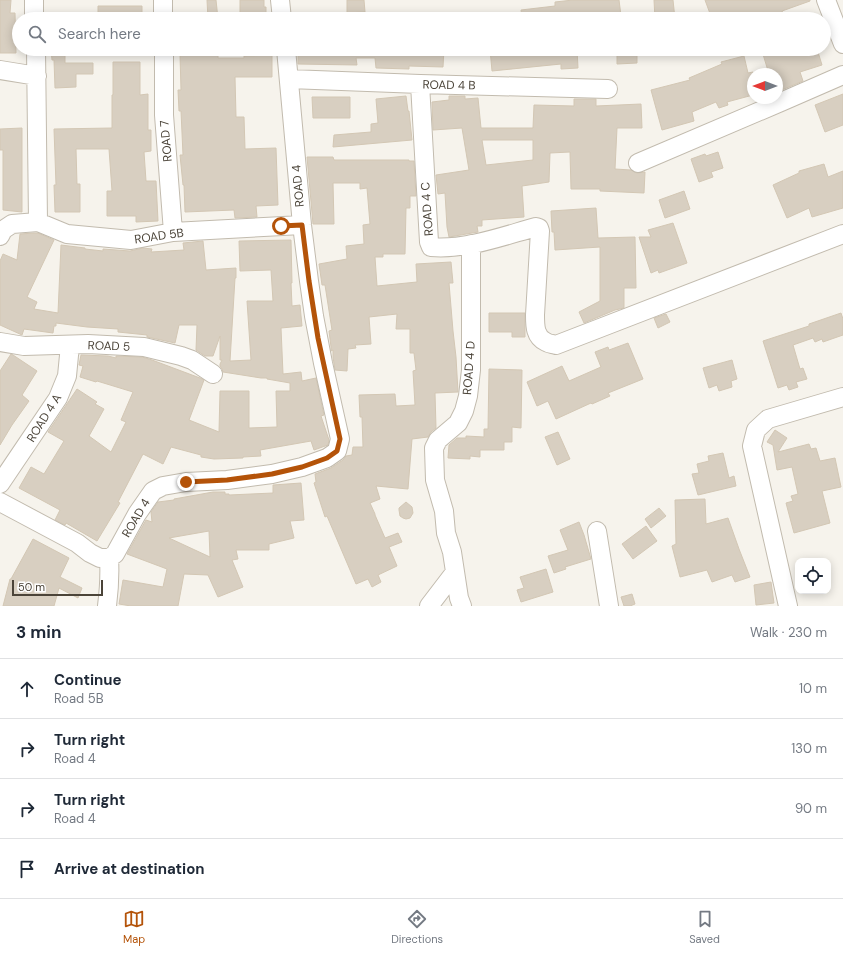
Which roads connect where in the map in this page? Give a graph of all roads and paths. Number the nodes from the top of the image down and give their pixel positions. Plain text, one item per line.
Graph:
1 (34, 0) edge
2 (163, 0) edge
3 (280, 0) edge
4 (826, 0) edge
5 (34, 12) edge
6 (163, 12) edge
7 (281, 12) edge
8 (831, 12) edge
9 (831, 13) edge
10 (843, 44) edge
11 (36, 56) edge
12 (164, 56) edge
13 (287, 56) edge
14 (0, 70) edge
15 (843, 75) edge
16 (37, 76) junction
17 (289, 78) junction
18 (420, 84) junction
19 (608, 89) dead end
20 (638, 163) dead end
21 (38, 222) junction
22 (302, 225) junction
23 (174, 232) junction
24 (843, 234) edge
25 (0, 236) edge
26 (471, 244) junction
27 (0, 342) edge
28 (70, 345) junction
29 (213, 374) dead end
30 (843, 397) edge
31 (0, 484) edge
32 (0, 502) edge
33 (597, 531) dead end
34 (109, 558) junction
35 (455, 572) junction
36 (107, 606) edge
37 (429, 606) edge
38 (462, 606) edge
39 (609, 606) edge
40 (788, 606) edge

1 - 5 street
2 - 6 street
3 - 7 street
4 - 8 street
9 - 10 street
11 - 16 street
12 - 23 street, ROAD 7
13 - 17 street, ROAD 4
14 - 16 street
15 - 20 street
16 - 21 street
17 - 18 street, ROAD 4 B
17 - 22 street, ROAD 4
18 - 19 street, ROAD 4 B
18 - 26 street, ROAD 4 C
21 - 23 street, ROAD 5B
21 - 25 street, ROAD 5B
22 - 23 street, ROAD 5B
22 - 34 street, ROAD 4
24 - 26 street, ROAD 4 C
26 - 35 street, ROAD 4 D
27 - 28 street, ROAD 5
28 - 29 street, ROAD 5
28 - 31 street, ROAD 4 A
30 - 40 street
32 - 34 street
33 - 39 street
34 - 36 street
35 - 37 street
35 - 38 street, ROAD 4 D

